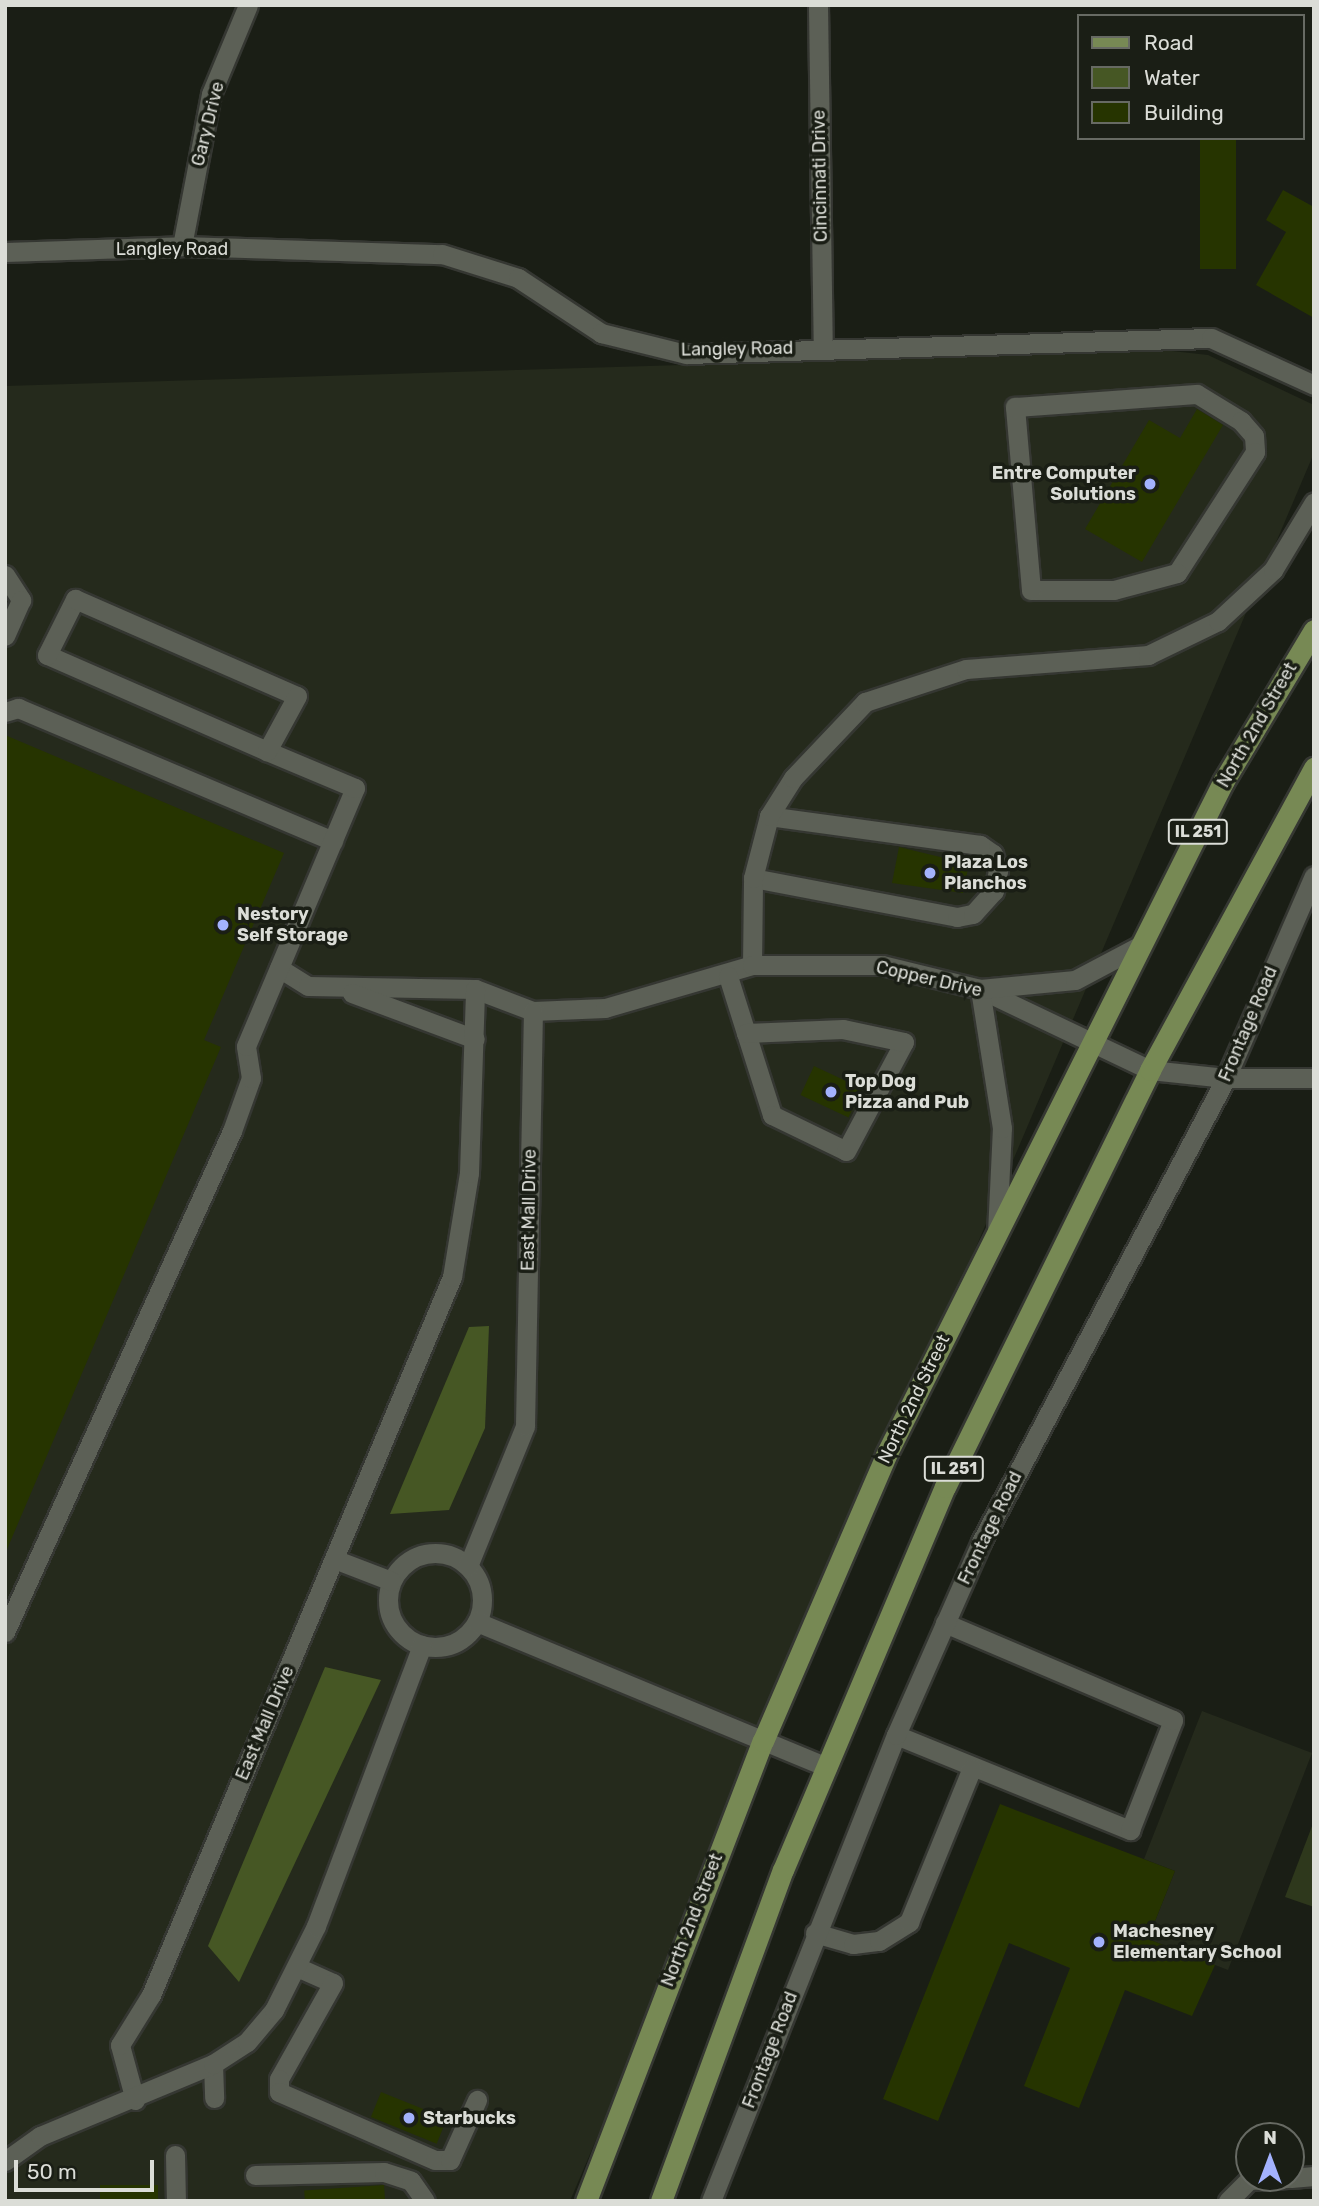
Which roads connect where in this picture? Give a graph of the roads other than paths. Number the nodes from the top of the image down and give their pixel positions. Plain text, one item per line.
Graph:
1 (248, 5) edge
2 (818, 5) edge
3 (182, 246) junction
4 (5, 252) edge
5 (823, 346) junction
6 (1314, 385) edge
7 (1142, 398) joint
8 (1314, 502) edge
9 (5, 575) edge
10 (1314, 630) edge
11 (5, 636) edge
12 (5, 712) edge
13 (267, 751) junction
14 (1314, 768) edge
15 (769, 816) junction
16 (333, 841) junction
17 (1314, 876) edge
18 (752, 878) junction
19 (1141, 945) junction
20 (752, 965) junction
21 (279, 968) junction
22 (728, 976) junction
23 (340, 989) junction
24 (475, 989) junction
25 (980, 989) junction
26 (533, 1011) junction
27 (746, 1033) junction
28 (475, 1039) junction
29 (1093, 1041) junction
30 (1150, 1070) junction
31 (1226, 1078) junction
32 (1314, 1078) edge
33 (997, 1233) junction
34 (334, 1559) junction
35 (468, 1566) junction
36 (391, 1581) junction
37 (477, 1622) junction
38 (945, 1623) junction
39 (5, 1632) edge
40 (422, 1646) junction
41 (896, 1735) junction
42 (763, 1741) junction
43 (827, 1767) junction
44 (972, 1768) junction
45 (815, 1933) junction
46 (297, 1967) junction
47 (213, 2064) junction
48 (214, 2098) dead end
49 (135, 2100) junction
50 (477, 2100) dead end
51 (175, 2155) dead end
52 (5, 2161) edge
53 (255, 2175) dead end
54 (176, 2201) edge
55 (425, 2201) edge
56 (586, 2201) edge
57 (661, 2201) edge
58 (711, 2201) edge

1 - 3 street, Gary Drive
2 - 5 street, Cincinnati Drive
3 - 4 street, Langley Road
3 - 5 street, Langley Road
5 - 6 street, Langley Road
7 - 7 street
8 - 15 street
9 - 11 street
10 - 19 main road, North 2nd Street / IL 251
12 - 16 street
13 - 13 street
13 - 16 street
14 - 30 main road, IL 251
15 - 18 street
15 - 18 street
16 - 21 street
17 - 31 street, Frontage Road
18 - 20 street
19 - 25 street
19 - 29 main road, North 2nd Street / IL 251
20 - 22 street, Copper Drive
20 - 25 street, Copper Drive
21 - 23 street
21 - 39 street
22 - 26 street, Copper Drive
22 - 27 street
23 - 24 street
23 - 28 street
24 - 26 street
24 - 28 street, East Mall Drive
25 - 29 street, Copper Drive
25 - 33 street
26 - 35 street, East Mall Drive
27 - 27 street
28 - 34 street, East Mall Drive
29 - 30 street, Copper Drive
29 - 33 main road, North 2nd Street / IL 251
30 - 31 street, Copper Drive
30 - 43 main road, IL 251
31 - 32 street, Copper Drive
31 - 38 street, Frontage Road
33 - 42 main road, North 2nd Street / IL 251
34 - 36 street
34 - 49 street, East Mall Drive
35 - 36 street
35 - 37 street
36 - 40 street
37 - 40 street
37 - 42 street
38 - 41 street, Frontage Road
38 - 44 street
40 - 46 street
41 - 44 street
41 - 45 street, Frontage Road
42 - 43 street
42 - 56 main road, North 2nd Street / IL 251
43 - 57 main road, IL 251
44 - 45 street
45 - 58 street, Frontage Road
46 - 47 street
46 - 50 street
47 - 48 street
47 - 49 street
49 - 52 street
51 - 54 street
53 - 55 street

